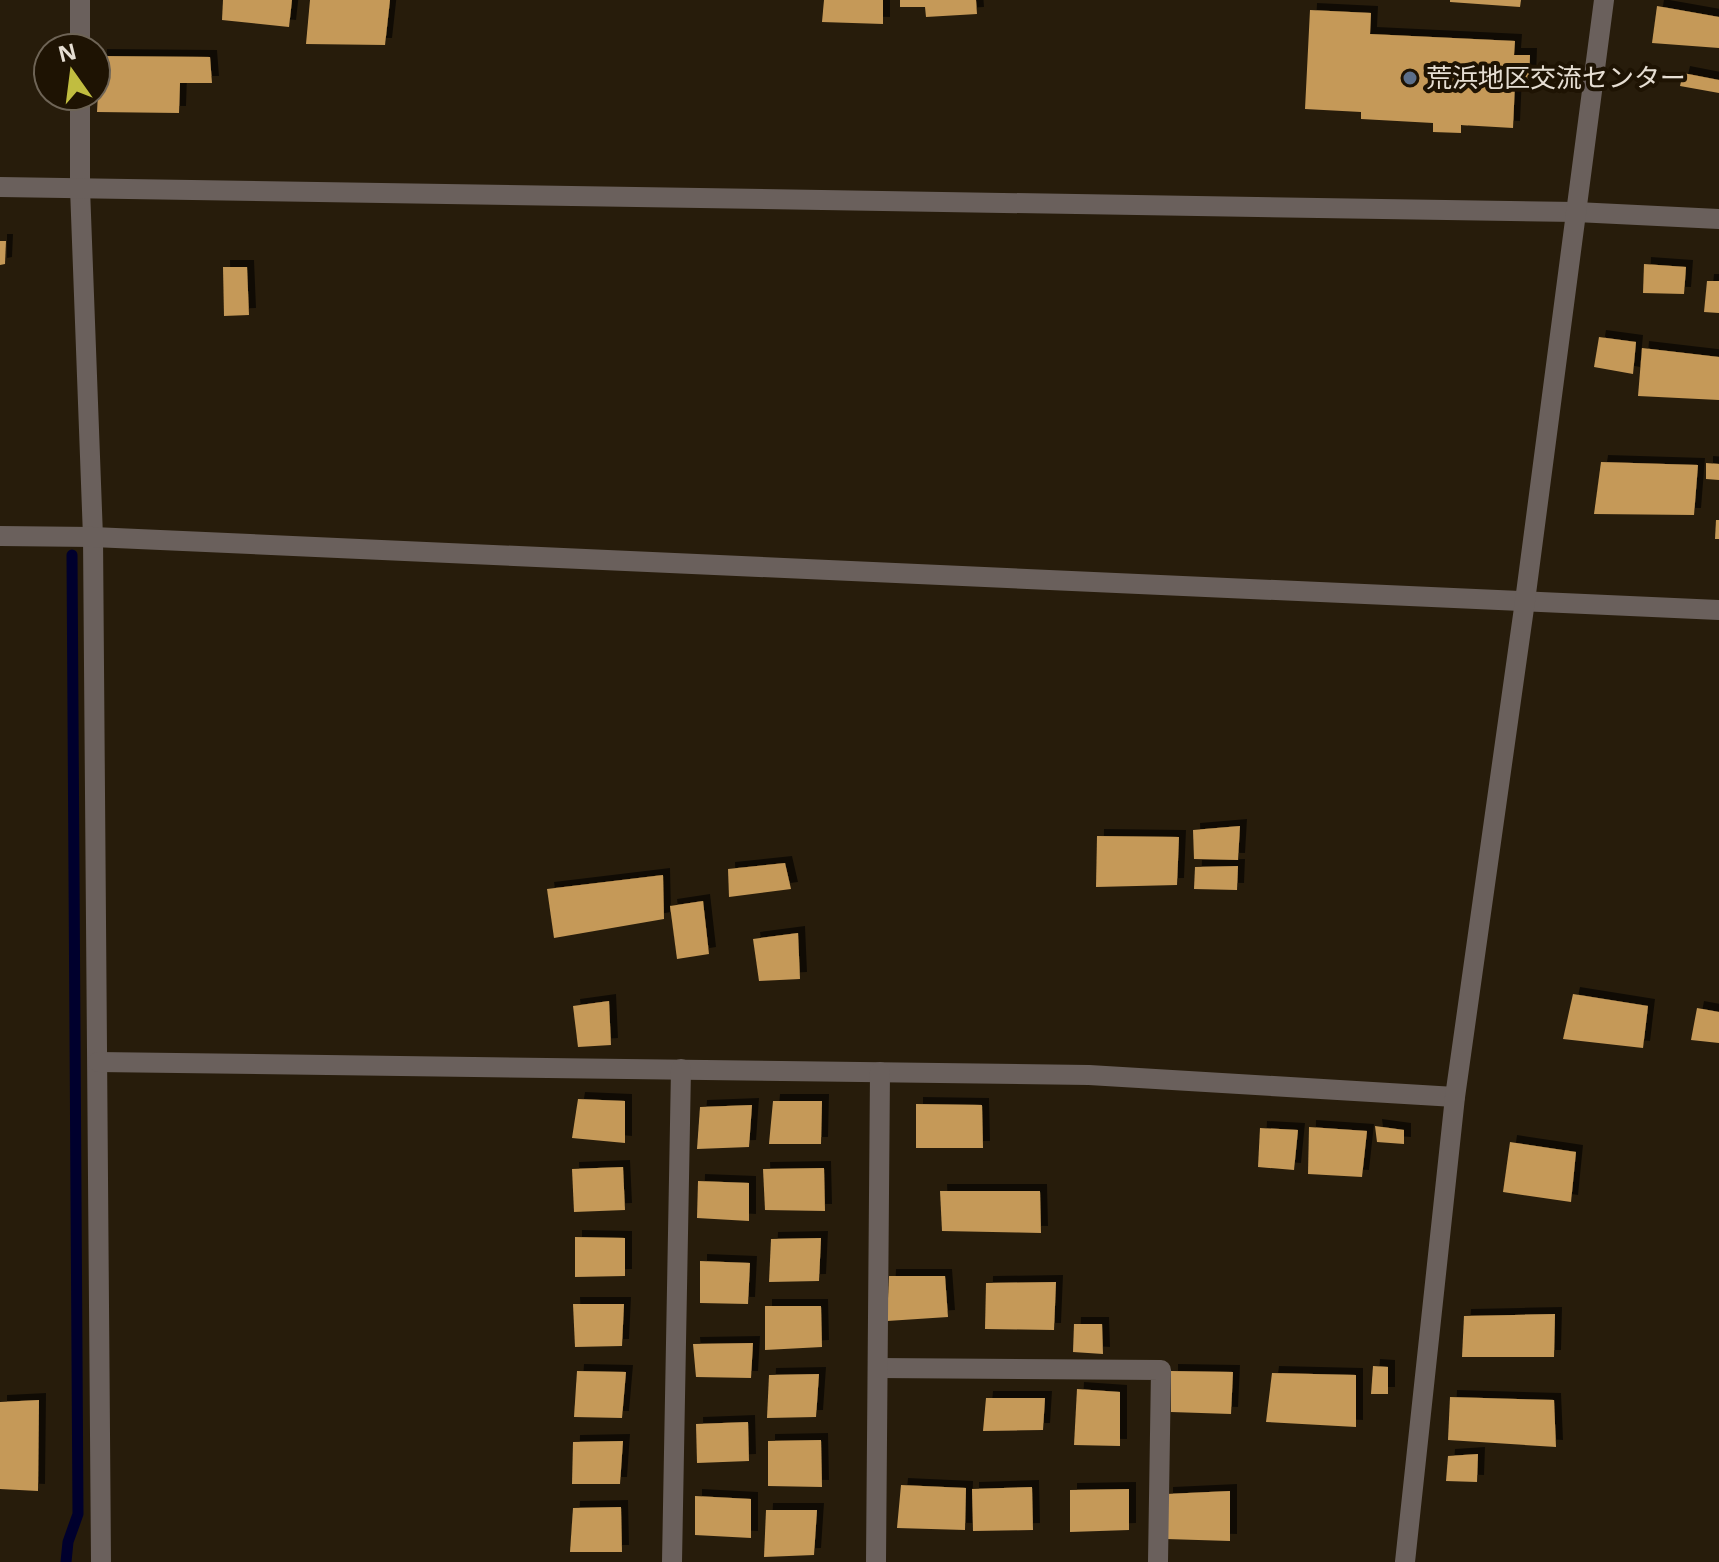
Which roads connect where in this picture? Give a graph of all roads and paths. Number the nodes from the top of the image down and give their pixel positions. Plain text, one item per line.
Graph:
1 (80, 0) edge
2 (1604, 0) edge
3 (80, 32) edge
4 (80, 112) edge
5 (0, 187) edge
6 (80, 188) junction
7 (1576, 212) junction
8 (1719, 219) edge
9 (0, 536) edge
10 (93, 537) junction
11 (1525, 601) junction
12 (1719, 610) edge
13 (98, 1062) junction
14 (681, 1069) junction
15 (880, 1072) junction
16 (1455, 1097) junction
17 (878, 1368) junction
18 (101, 1562) edge
19 (672, 1562) edge
20 (876, 1562) edge
21 (1158, 1562) edge
22 (1405, 1562) edge

1 - 3 street
2 - 7 street
4 - 6 street
5 - 6 street
6 - 7 street
6 - 10 street
7 - 8 street
7 - 11 street
9 - 10 street
10 - 11 street
10 - 13 street
11 - 12 street
11 - 16 street
13 - 14 street
13 - 18 street
14 - 15 street
14 - 19 street
15 - 16 street
15 - 17 street
16 - 22 street
17 - 20 street
17 - 21 street

